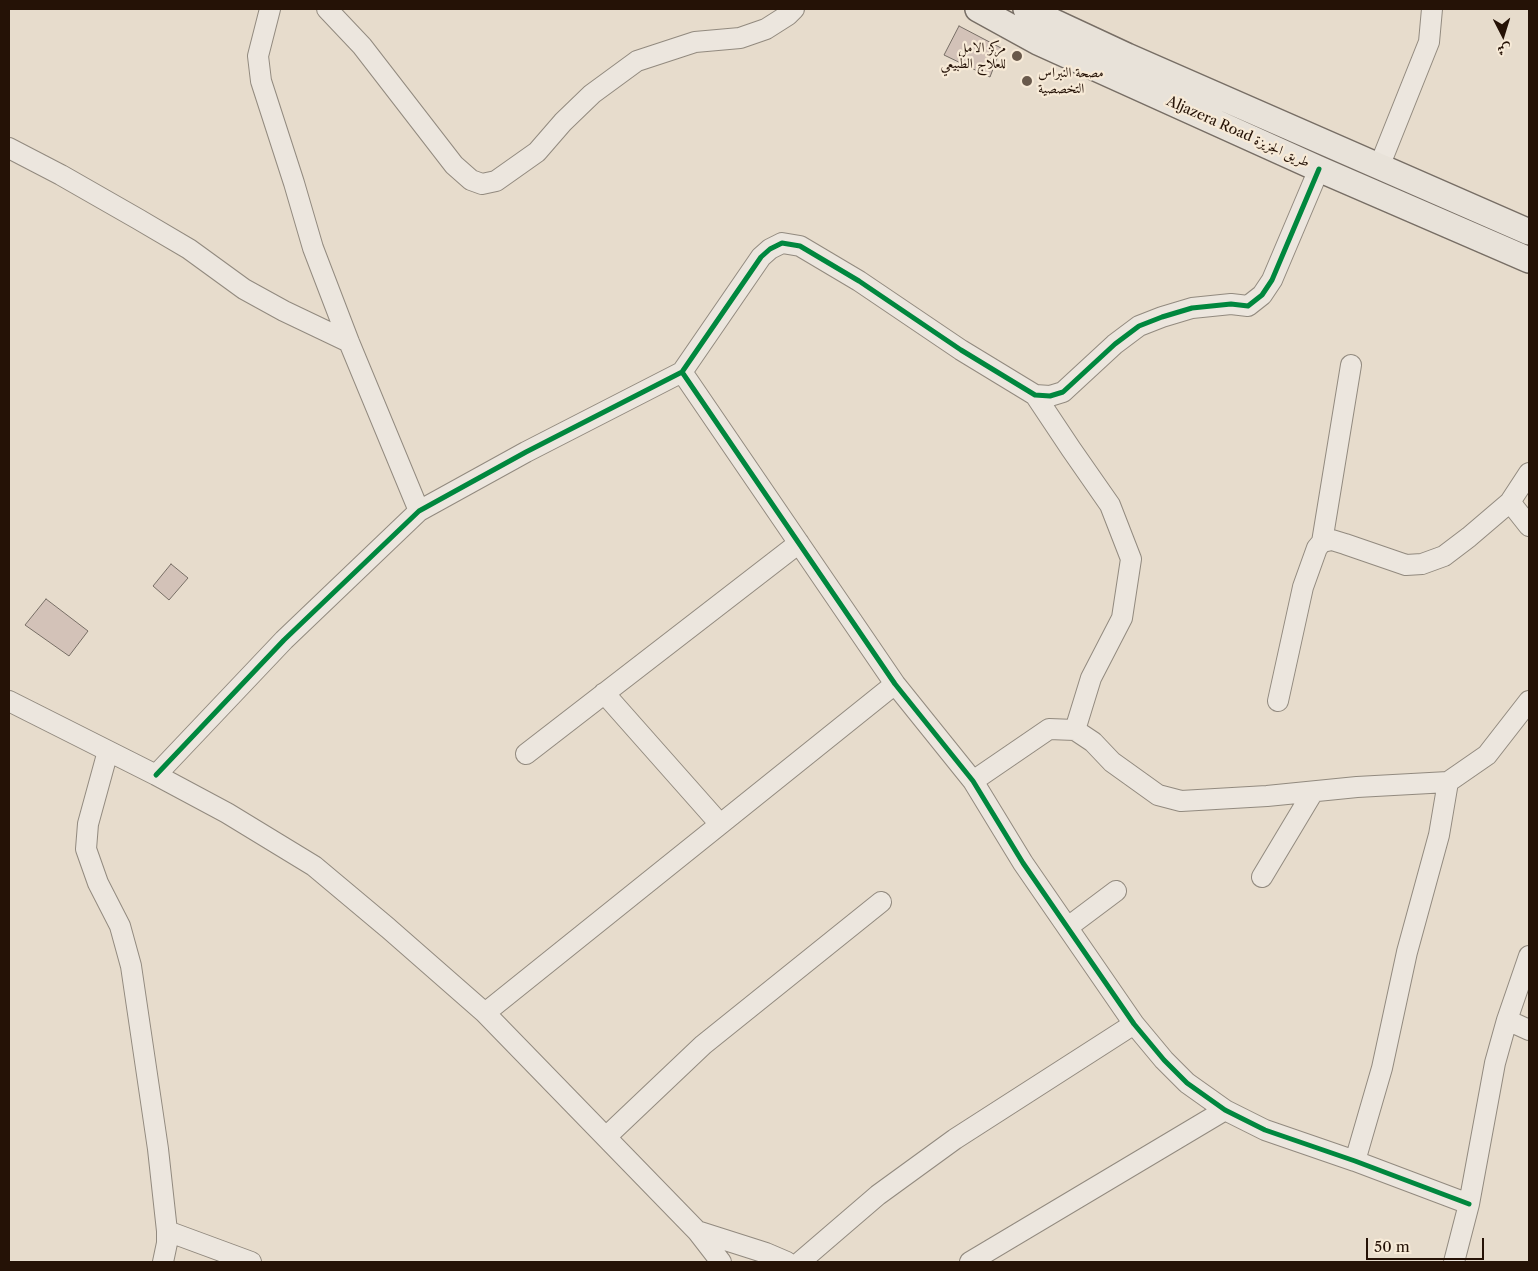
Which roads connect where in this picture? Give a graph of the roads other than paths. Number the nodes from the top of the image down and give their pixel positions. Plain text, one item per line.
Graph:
1 (270, 9) edge
2 (327, 9) edge
3 (794, 9) edge
4 (978, 9) edge
5 (1026, 9) edge
6 (1432, 9) edge
7 (9, 148) edge
8 (1379, 167) junction
9 (1319, 169) junction
10 (1529, 232) edge
11 (1529, 260) edge
12 (349, 342) junction
13 (1351, 364) dead end
14 (682, 372) junction
15 (1035, 394) junction
16 (1529, 473) edge
17 (1510, 502) junction
18 (419, 511) junction
19 (1529, 526) edge
20 (1322, 542) junction
21 (799, 543) junction
22 (896, 684) junction
23 (604, 693) junction
24 (9, 701) edge
25 (1278, 701) dead end
26 (1529, 701) edge
27 (1075, 730) junction
28 (108, 751) junction
29 (526, 754) dead end
30 (156, 775) junction
31 (973, 781) junction
32 (1448, 782) junction
33 (1313, 792) junction
34 (720, 824) junction
35 (1262, 877) dead end
36 (1116, 891) dead end
37 (881, 902) dead end
38 (1068, 926) junction
39 (1529, 956) edge
40 (485, 1013) junction
41 (1507, 1020) junction
42 (1134, 1024) junction
43 (1529, 1030) edge
44 (1225, 1110) junction
45 (606, 1137) junction
46 (1355, 1161) junction
47 (1469, 1204) junction
48 (167, 1231) junction
49 (697, 1231) junction
50 (163, 1262) edge
51 (251, 1262) edge
52 (721, 1262) edge
53 (787, 1262) edge
54 (800, 1262) edge
55 (970, 1262) edge
56 (1454, 1262) edge

1 - 12 street
2 - 3 street
4 - 9 main road, Aljazera Road طريق الجزيزة
5 - 8 main road, Aljazera Road طريق الجزيزة
6 - 8 street
7 - 12 street
8 - 10 main road, Aljazera Road طريق الجزيزة
9 - 11 main road, Aljazera Road طريق الجزيزة
9 - 15 street
12 - 18 street
13 - 20 street
14 - 15 street
14 - 18 street
14 - 21 street
15 - 27 street
16 - 17 street
17 - 19 street
17 - 20 street
18 - 30 street
20 - 25 street
21 - 22 street
21 - 23 street
22 - 31 street
22 - 34 street
23 - 29 street
23 - 34 street
24 - 28 street
26 - 32 street
27 - 31 street
27 - 33 street
28 - 30 street
28 - 48 street
30 - 40 street
31 - 38 street
32 - 33 street
32 - 46 street
33 - 35 street
34 - 40 street
36 - 38 street
37 - 45 street
38 - 42 street
39 - 41 street
40 - 45 street
41 - 43 street
41 - 47 street
42 - 44 street
42 - 54 street
44 - 46 street
44 - 55 street
45 - 49 street
46 - 47 street
47 - 56 street
48 - 50 street
48 - 51 street
49 - 52 street
49 - 53 street

